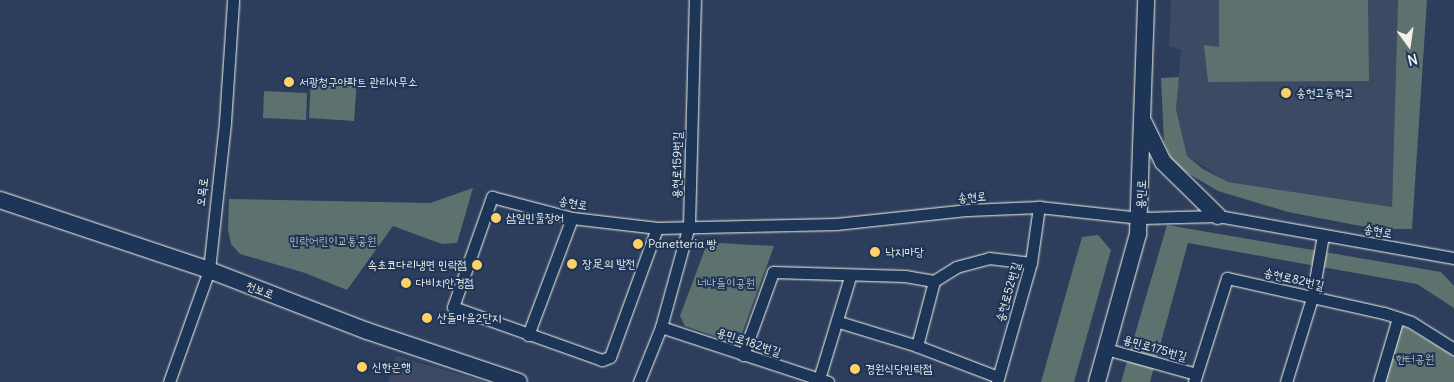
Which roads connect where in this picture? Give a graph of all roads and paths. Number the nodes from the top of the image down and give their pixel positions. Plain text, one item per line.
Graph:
1 (233, 0) edge
2 (695, 0) edge
3 (1146, 0) edge
4 (1143, 120) junction
5 (0, 200) edge
6 (1039, 207) junction
7 (1218, 216) junction
8 (572, 218) junction
9 (1140, 218) junction
10 (689, 225) junction
11 (657, 228) junction
12 (1324, 235) junction
13 (1454, 258) edge
14 (1031, 263) junction
15 (209, 270) junction
16 (850, 277) junction
17 (934, 281) junction
18 (1312, 298) junction
19 (1398, 318) junction
20 (839, 322) junction
21 (661, 327) junction
22 (528, 336) junction
23 (917, 346) junction
24 (1106, 348) junction
25 (1454, 349) edge
26 (743, 355) junction
27 (1195, 378) edge
28 (824, 380) edge
29 (998, 380) edge
30 (169, 382) edge
31 (519, 382) edge
32 (639, 382) edge
33 (1097, 382) edge
34 (1286, 382) edge
35 (1379, 382) edge

1 - 15 street, 오목로
2 - 10 street, 용현로159번길
3 - 4 main road, 용민로
4 - 7 main road
4 - 9 main road, 용민로
5 - 15 main road, 천보로
6 - 9 street, 송현로
6 - 10 street, 송현로
6 - 14 street, 송현로52번길
7 - 9 street, 송현로
7 - 12 street, 송현로
8 - 11 street, 송현로
8 - 22 street
8 - 22 street, 송현로
9 - 24 main road, 용민로
10 - 11 street, 송현로
10 - 21 street, 용현로159번길
11 - 22 street
12 - 13 street, 송현로
12 - 18 street
14 - 17 street
14 - 29 street, 송현로52번길
15 - 30 street, 오목로
15 - 31 main road, 천보로
16 - 17 street
16 - 20 street
16 - 26 street
17 - 23 street
18 - 19 street, 송현로82번길
18 - 27 street, 송현로82번길
18 - 34 street
19 - 25 street, 송현로82번길
19 - 35 street
20 - 23 street
20 - 28 street
21 - 26 street, 용민로182번길
21 - 32 street, 용현로159번길
23 - 29 street
24 - 27 street, 용민로175번길
24 - 33 main road, 용민로
26 - 28 street, 용민로182번길

